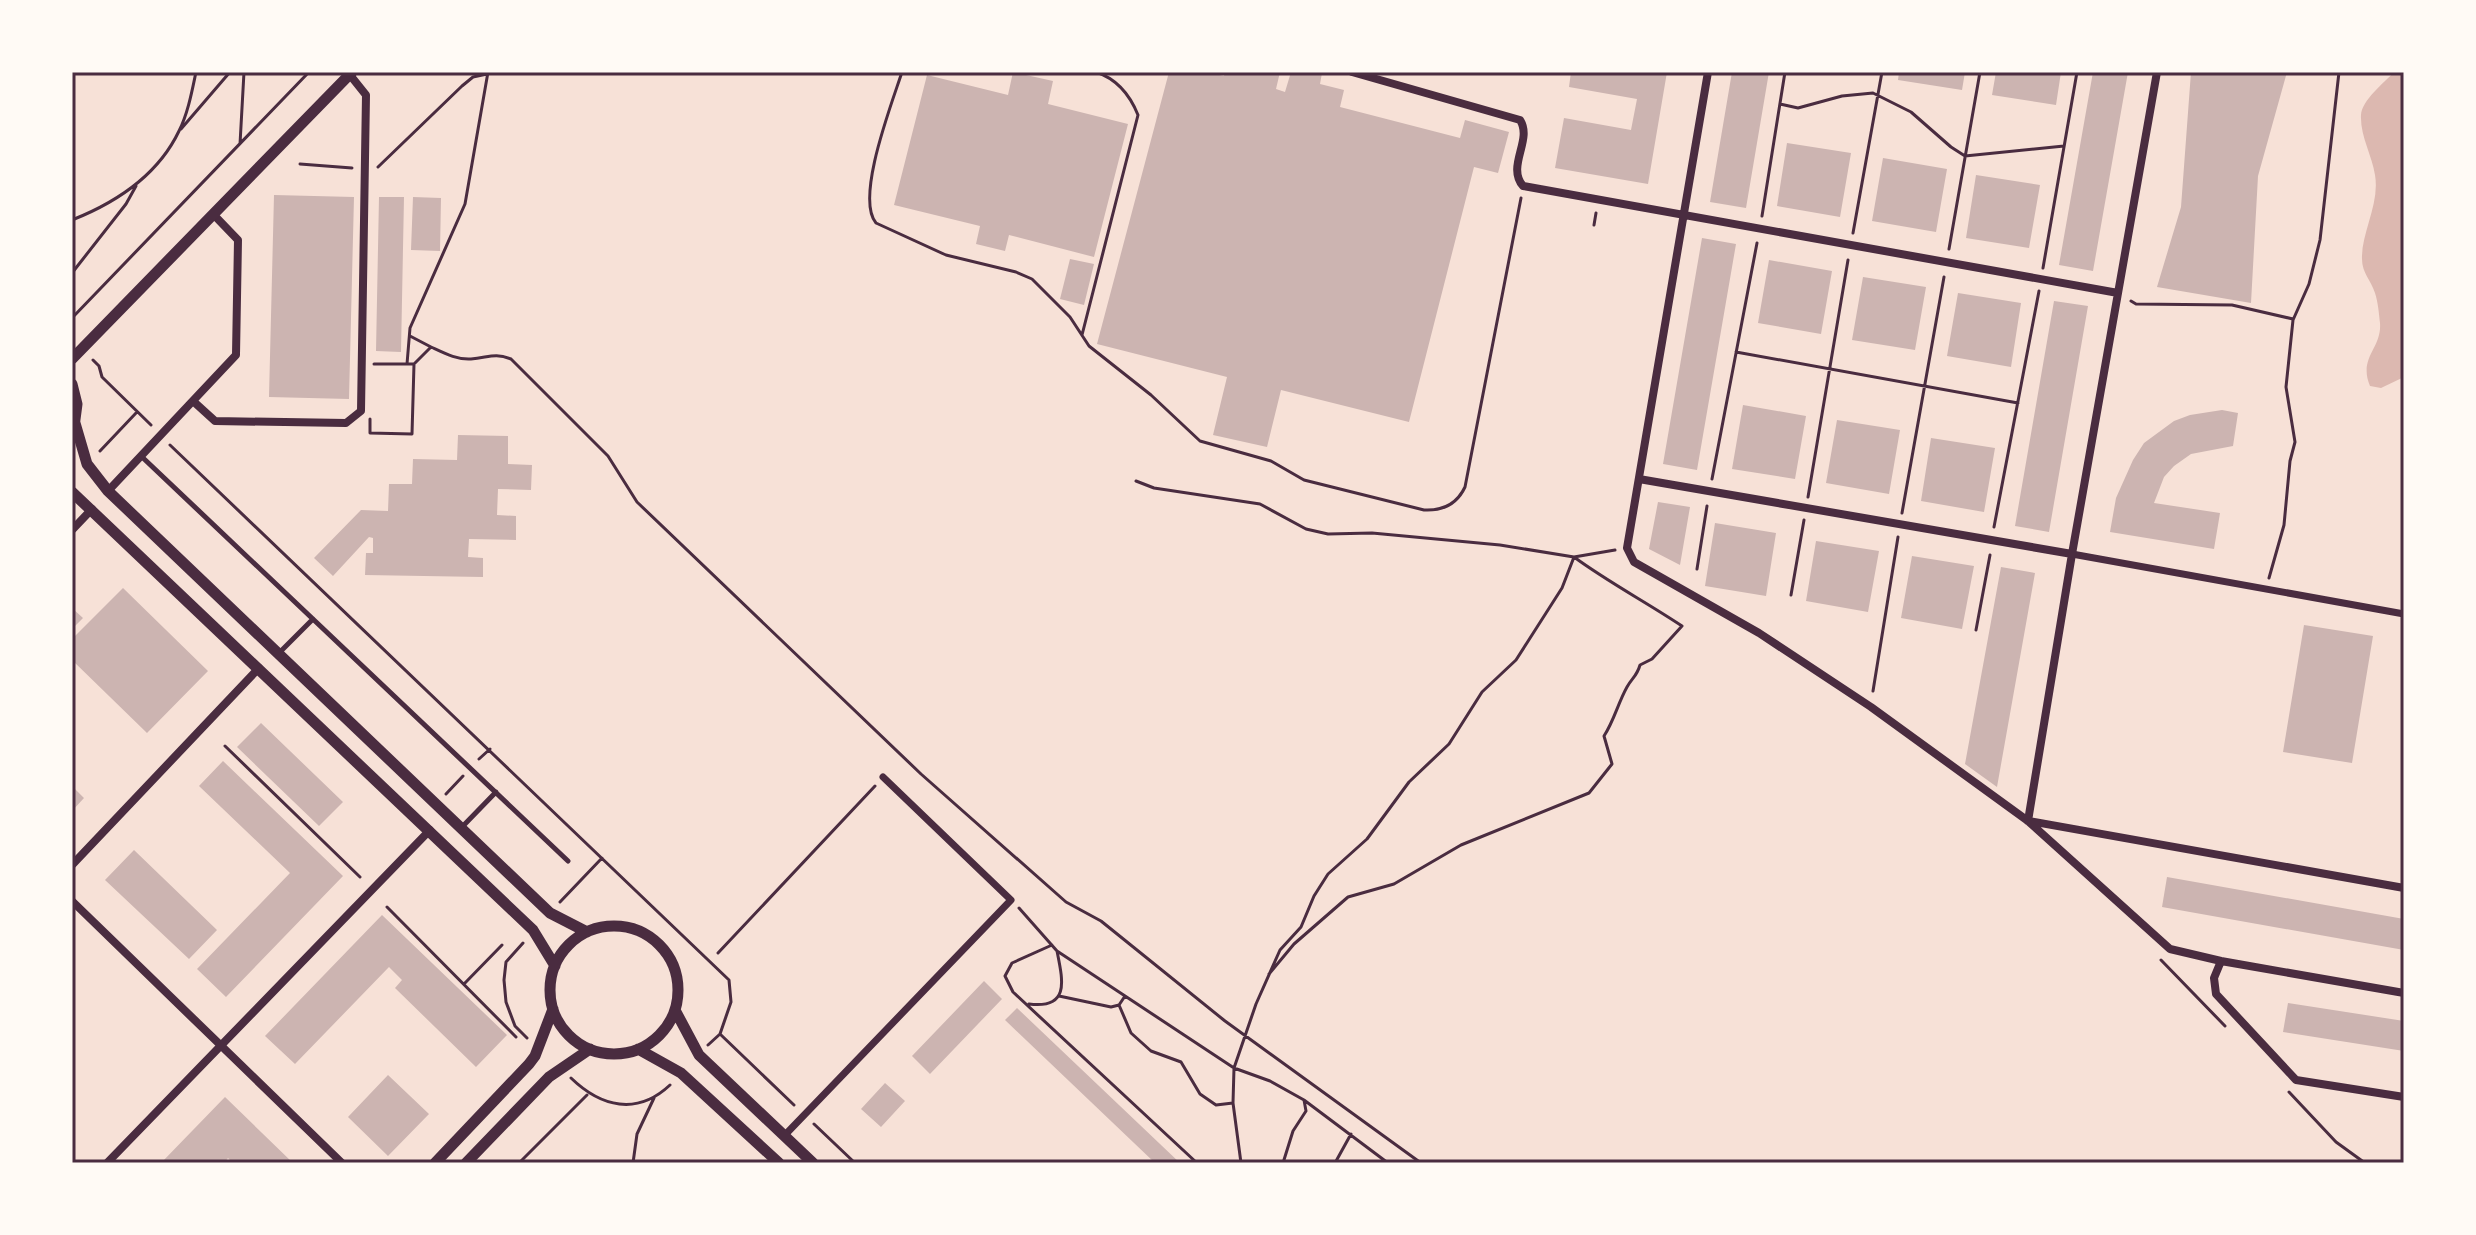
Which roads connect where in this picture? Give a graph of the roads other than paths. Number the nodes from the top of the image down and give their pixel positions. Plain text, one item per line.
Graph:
1 (1352, 72) edge
2 (1708, 72) edge
3 (2157, 72) edge
4 (351, 73) edge
5 (213, 214) junction
6 (1684, 215) junction
7 (2118, 293) junction
8 (72, 359) edge
9 (72, 384) edge
10 (193, 401) junction
11 (74, 427) edge
12 (141, 456) junction
13 (1639, 479) junction
14 (108, 491) junction
15 (72, 492) edge
16 (92, 509) junction
17 (72, 530) edge
18 (2072, 554) junction
19 (2404, 614) edge
20 (313, 619) junction
21 (279, 653) junction
22 (259, 668) junction
23 (883, 777) road end
24 (496, 792) junction
25 (2028, 821) junction
26 (461, 828) junction
27 (430, 830) junction
28 (568, 861) dead end
29 (72, 865) edge
30 (2404, 888) edge
31 (72, 901) edge
32 (587, 932) junction
33 (2221, 961) junction
34 (555, 966) junction
35 (2404, 993) edge
36 (553, 1009) junction
37 (675, 1010) junction
38 (221, 1046) junction
39 (590, 1049) junction
40 (638, 1049) junction
41 (2404, 1097) edge
42 (784, 1136) junction
43 (769, 1153) junction
44 (107, 1163) edge
45 (342, 1163) edge
46 (435, 1163) edge
47 (466, 1163) edge
48 (760, 1163) edge
49 (779, 1163) edge
50 (813, 1163) edge

1 - 6 street
2 - 6 street
3 - 7 street
4 - 5 street
4 - 10 street
5 - 8 street
5 - 10 street
6 - 7 street
6 - 13 street
7 - 18 street
9 - 11 street
10 - 12 street
11 - 14 street
12 - 14 street
12 - 20 lane
13 - 18 street
13 - 25 street
14 - 21 street
15 - 16 street
16 - 17 street
16 - 22 street
18 - 19 street
18 - 25 street
20 - 21 lane
20 - 24 lane
21 - 26 street
22 - 27 street
22 - 29 street
23 - 42 street
24 - 26 lane
24 - 28 lane
25 - 30 street
25 - 33 street
26 - 32 street
27 - 34 street
27 - 38 street
31 - 38 street
32 - 34 street
32 - 37 street
33 - 35 street
33 - 41 street
34 - 36 street
36 - 39 street
36 - 46 street
37 - 40 street
37 - 42 street
38 - 44 street
38 - 45 street
39 - 40 street
39 - 47 street
40 - 43 street
42 - 50 street
43 - 48 street
43 - 49 street

